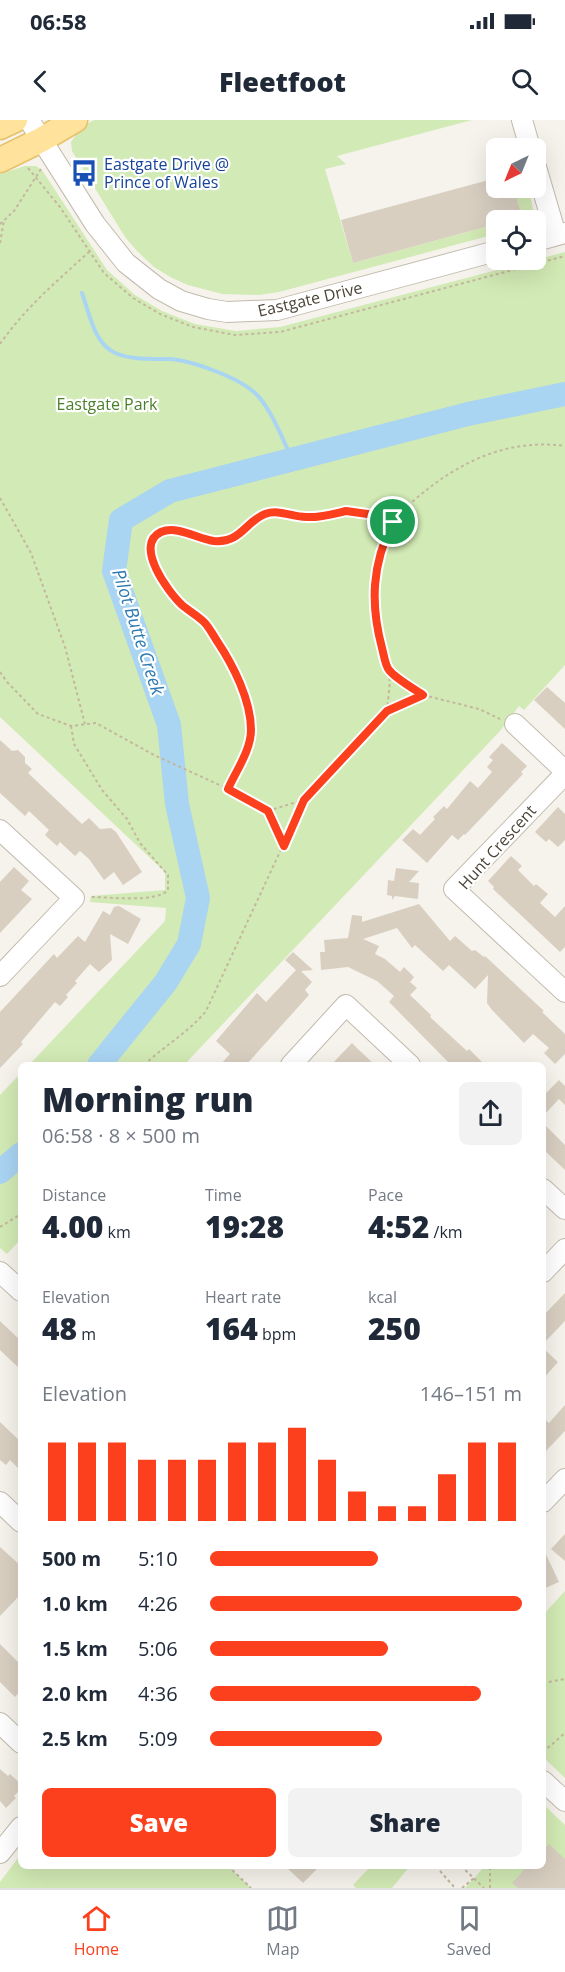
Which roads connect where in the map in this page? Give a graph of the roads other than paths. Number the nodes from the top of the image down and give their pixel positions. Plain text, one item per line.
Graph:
1 (15, 120) edge
2 (75, 120) edge
3 (522, 120) edge
4 (0, 127) edge
5 (35, 130) edge
6 (527, 138) edge
7 (0, 160) edge
8 (546, 194) edge
9 (560, 234) edge
10 (486, 254) edge
11 (515, 724) road end
12 (565, 773) edge
13 (0, 830) edge
14 (0, 976) edge
15 (565, 992) edge
16 (294, 1062) edge
17 (407, 1062) edge
18 (546, 1192) edge
19 (565, 1209) edge
20 (565, 1249) edge
21 (546, 1269) edge
22 (0, 1272) edge
23 (18, 1288) edge
24 (565, 1479) edge
25 (546, 1499) edge
26 (0, 1502) edge
27 (18, 1519) edge
28 (0, 1723) edge
29 (18, 1740) edge
30 (546, 1784) edge
31 (565, 1802) edge
32 (18, 1831) edge
33 (0, 1853) edge

1 - 4 main road
2 - 5 main road
3 - 6 street
5 - 7 main road
5 - 10 street, Eastgate Drive
8 - 9 street
11 - 12 street
12 - 15 street, Hunt Crescent
13 - 14 street
16 - 17 street
18 - 19 street
20 - 21 street
22 - 23 street
24 - 25 street
26 - 27 street
28 - 29 street
30 - 31 street
32 - 33 street

